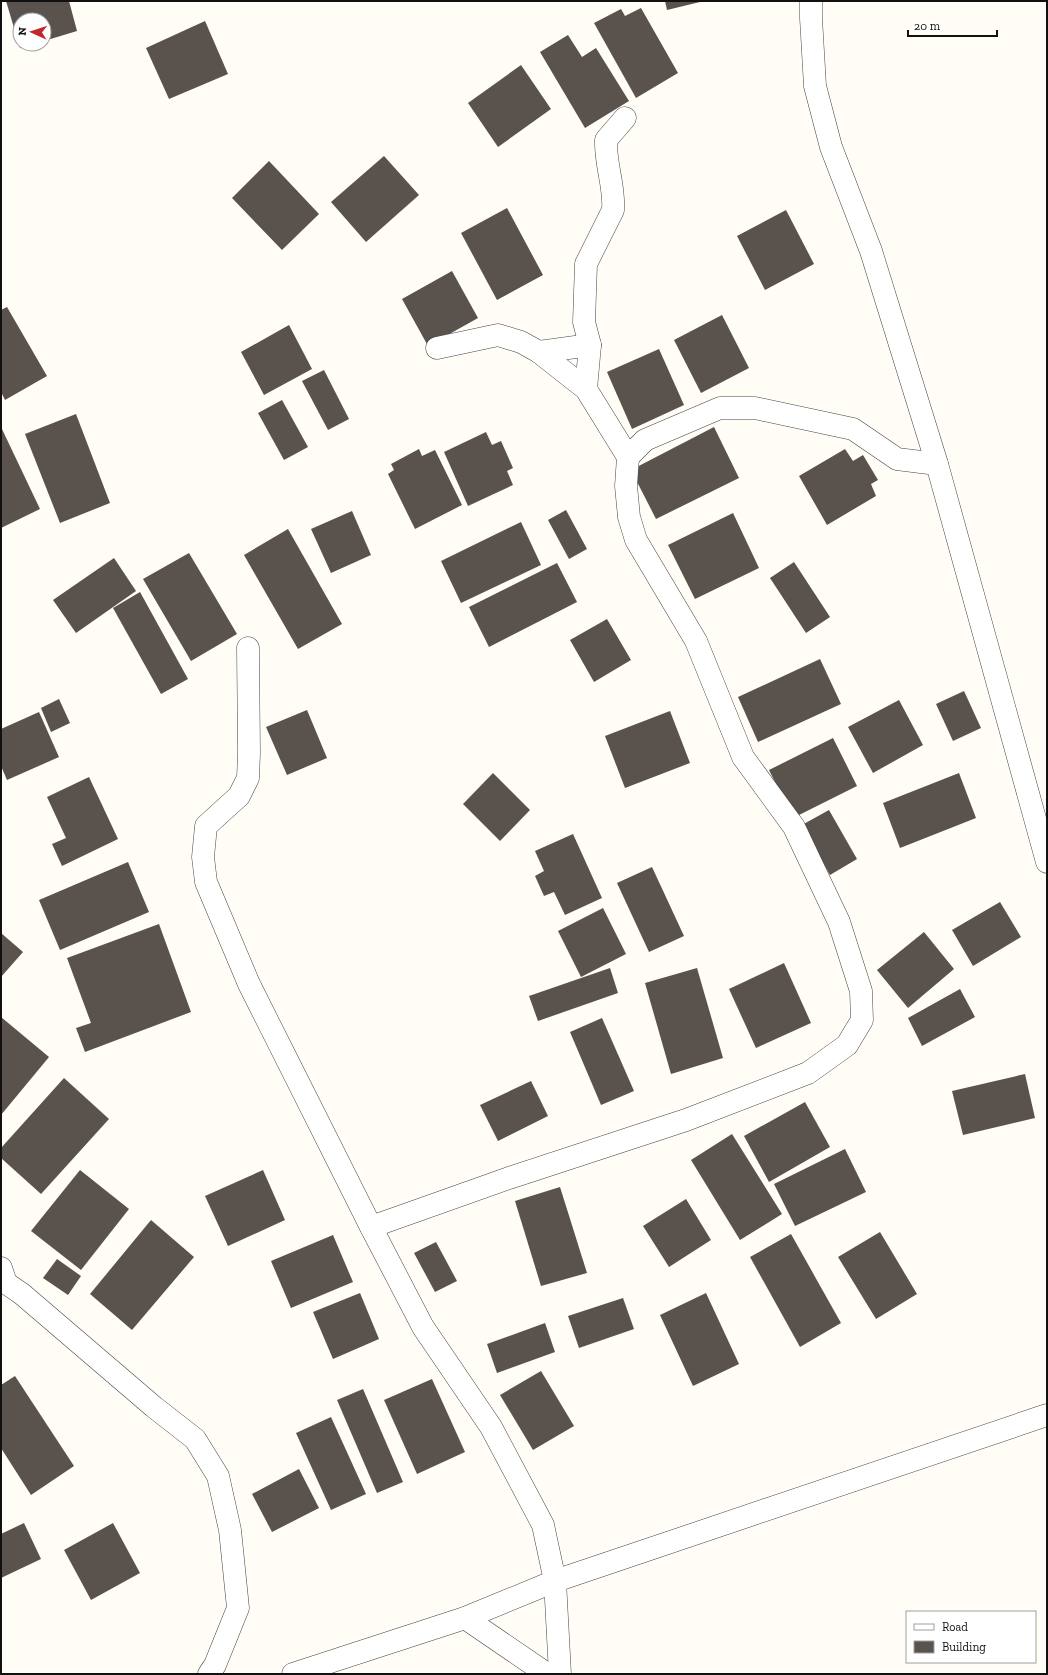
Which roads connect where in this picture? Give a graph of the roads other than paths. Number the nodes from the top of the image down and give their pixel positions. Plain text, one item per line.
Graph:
1 (811, 1) edge
2 (625, 118) dead end
3 (590, 345) junction
4 (437, 348) dead end
5 (539, 352) junction
6 (586, 389) junction
7 (628, 458) junction
8 (937, 464) junction
9 (248, 648) dead end
10 (1047, 862) edge
11 (371, 1227) junction
12 (1, 1268) edge
13 (1047, 1415) edge
14 (555, 1582) junction
15 (465, 1618) junction
16 (209, 1674) edge
17 (293, 1674) edge
18 (547, 1674) edge
19 (560, 1674) edge

1 - 8 street
2 - 3 street
3 - 5 street
3 - 6 street
4 - 5 street
5 - 6 street
6 - 7 street
7 - 8 street
7 - 11 street
8 - 10 street
9 - 11 street
11 - 14 street
12 - 16 street
13 - 14 street
14 - 15 street
14 - 19 street
15 - 17 street
15 - 18 street

